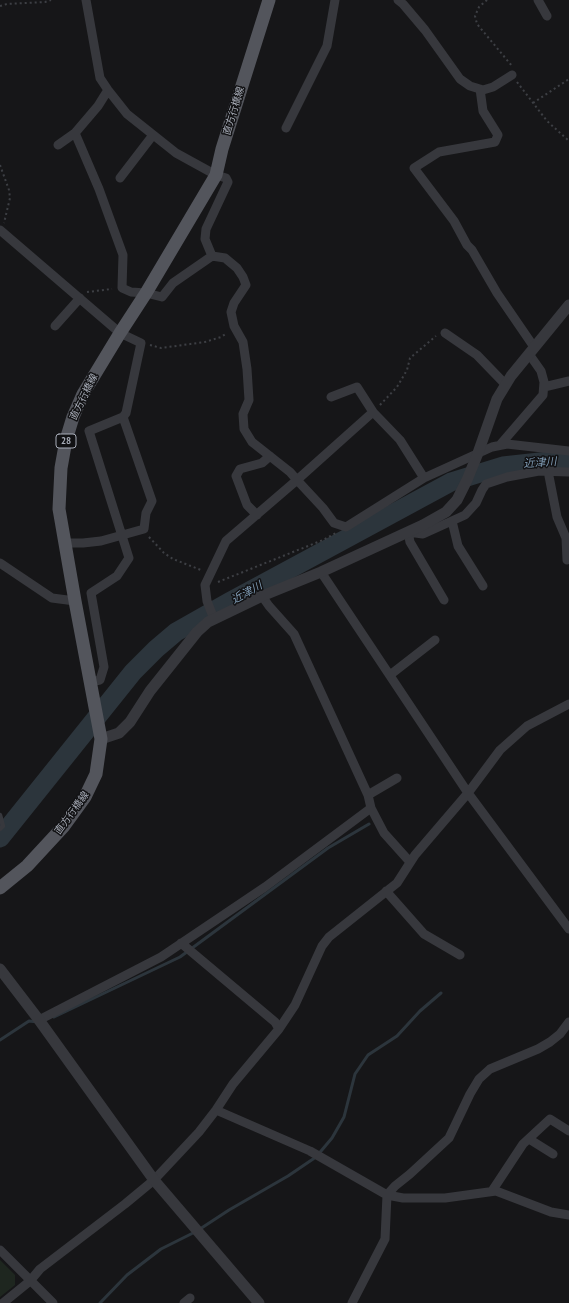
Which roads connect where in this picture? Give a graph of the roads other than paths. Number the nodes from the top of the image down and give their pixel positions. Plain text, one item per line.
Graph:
1 (86, 0) edge
2 (269, 0) edge
3 (335, 0) edge
4 (398, 0) edge
5 (538, 0) edge
6 (547, 16) dead end
7 (512, 75) road end
8 (480, 89) junction
9 (108, 90) junction
10 (286, 128) dead end
11 (75, 133) junction
12 (153, 135) junction
13 (58, 145) dead end
14 (216, 175) junction
15 (120, 178) dead end
16 (1, 231) edge
17 (212, 256) junction
18 (146, 293) junction
19 (78, 296) junction
20 (569, 305) edge
21 (55, 326) dead end
22 (120, 333) junction
23 (445, 333) road end
24 (532, 351) junction
25 (569, 381) edge
26 (506, 385) junction
27 (544, 387) junction
28 (331, 397) dead end
29 (373, 412) junction
30 (124, 417) junction
31 (500, 445) junction
32 (569, 451) edge
33 (478, 453) junction
34 (270, 456) junction
35 (548, 471) junction
36 (569, 472) edge
37 (424, 478) junction
38 (297, 480) junction
39 (257, 515) junction
40 (452, 521) junction
41 (408, 532) junction
42 (122, 536) junction
43 (65, 543) junction
44 (567, 560) dead end
45 (0, 564) edge
46 (321, 572) junction
47 (483, 586) dead end
48 (262, 596) junction
49 (444, 600) dead end
50 (75, 601) junction
51 (214, 619) junction
52 (435, 640) dead end
53 (390, 675) junction
54 (90, 682) junction
55 (569, 704) edge
56 (101, 740) junction
57 (397, 778) dead end
58 (468, 793) junction
59 (368, 795) junction
60 (371, 808) junction
61 (0, 815) edge
62 (0, 829) edge
63 (410, 862) junction
64 (0, 888) edge
65 (386, 891) junction
66 (569, 929) edge
67 (182, 943) junction
68 (460, 955) dead end
69 (0, 969) edge
70 (39, 1020) junction
71 (569, 1022) edge
72 (279, 1028) junction
73 (216, 1110) junction
74 (569, 1131) edge
75 (529, 1139) junction
76 (553, 1154) dead end
77 (154, 1180) junction
78 (492, 1191) junction
79 (387, 1195) junction
80 (569, 1215) edge
81 (0, 1250) edge
82 (30, 1281) junction
83 (3, 1303) edge
84 (52, 1303) edge
85 (259, 1303) edge
86 (352, 1303) edge

1 - 9 street
2 - 14 main road, 直方行橋線 / 28
3 - 10 street
4 - 8 street
5 - 6 street
7 - 8 street
8 - 24 street
9 - 11 street
9 - 12 street
11 - 13 street
11 - 18 street
12 - 14 street
12 - 15 street
14 - 17 street
14 - 18 main road, 直方行橋線 / 28
16 - 19 street
17 - 18 street
17 - 34 street
18 - 22 main road, 直方行橋線 / 28
19 - 21 street
19 - 22 street
20 - 24 street
22 - 30 street
22 - 43 main road, 直方行橋線 / 28
23 - 26 street
24 - 26 street
24 - 27 street
25 - 27 street
26 - 33 street
27 - 31 street
28 - 29 street
29 - 37 street
29 - 38 street
30 - 42 street
30 - 42 street
31 - 32 street
31 - 33 street
33 - 37 street
33 - 41 street
34 - 38 street
34 - 39 street
35 - 36 street
35 - 40 street
35 - 44 street
37 - 38 street
38 - 39 street
39 - 51 street
40 - 41 street
40 - 47 street
41 - 46 street
41 - 49 street
42 - 43 street
42 - 54 street
43 - 50 main road, 直方行橋線 / 28
45 - 50 street
46 - 48 street
46 - 53 street
48 - 51 street
48 - 59 street
50 - 54 main road, 直方行橋線 / 28
51 - 56 street
52 - 53 street
53 - 58 street
54 - 56 main road, 直方行橋線 / 28
55 - 58 street
56 - 64 main road, 直方行橋線 / 28
57 - 59 street
58 - 63 street
58 - 66 street
59 - 60 street
60 - 63 street
60 - 67 street
61 - 62 lane
63 - 65 street
65 - 68 street
65 - 72 street
67 - 70 street
67 - 72 street
69 - 70 street
70 - 77 street
71 - 79 street
72 - 73 street
73 - 77 street
73 - 79 street
74 - 75 street
75 - 76 street
75 - 78 street
77 - 82 street
77 - 85 street
78 - 79 street
78 - 80 street
79 - 86 street
81 - 82 street
82 - 83 street
82 - 84 street

